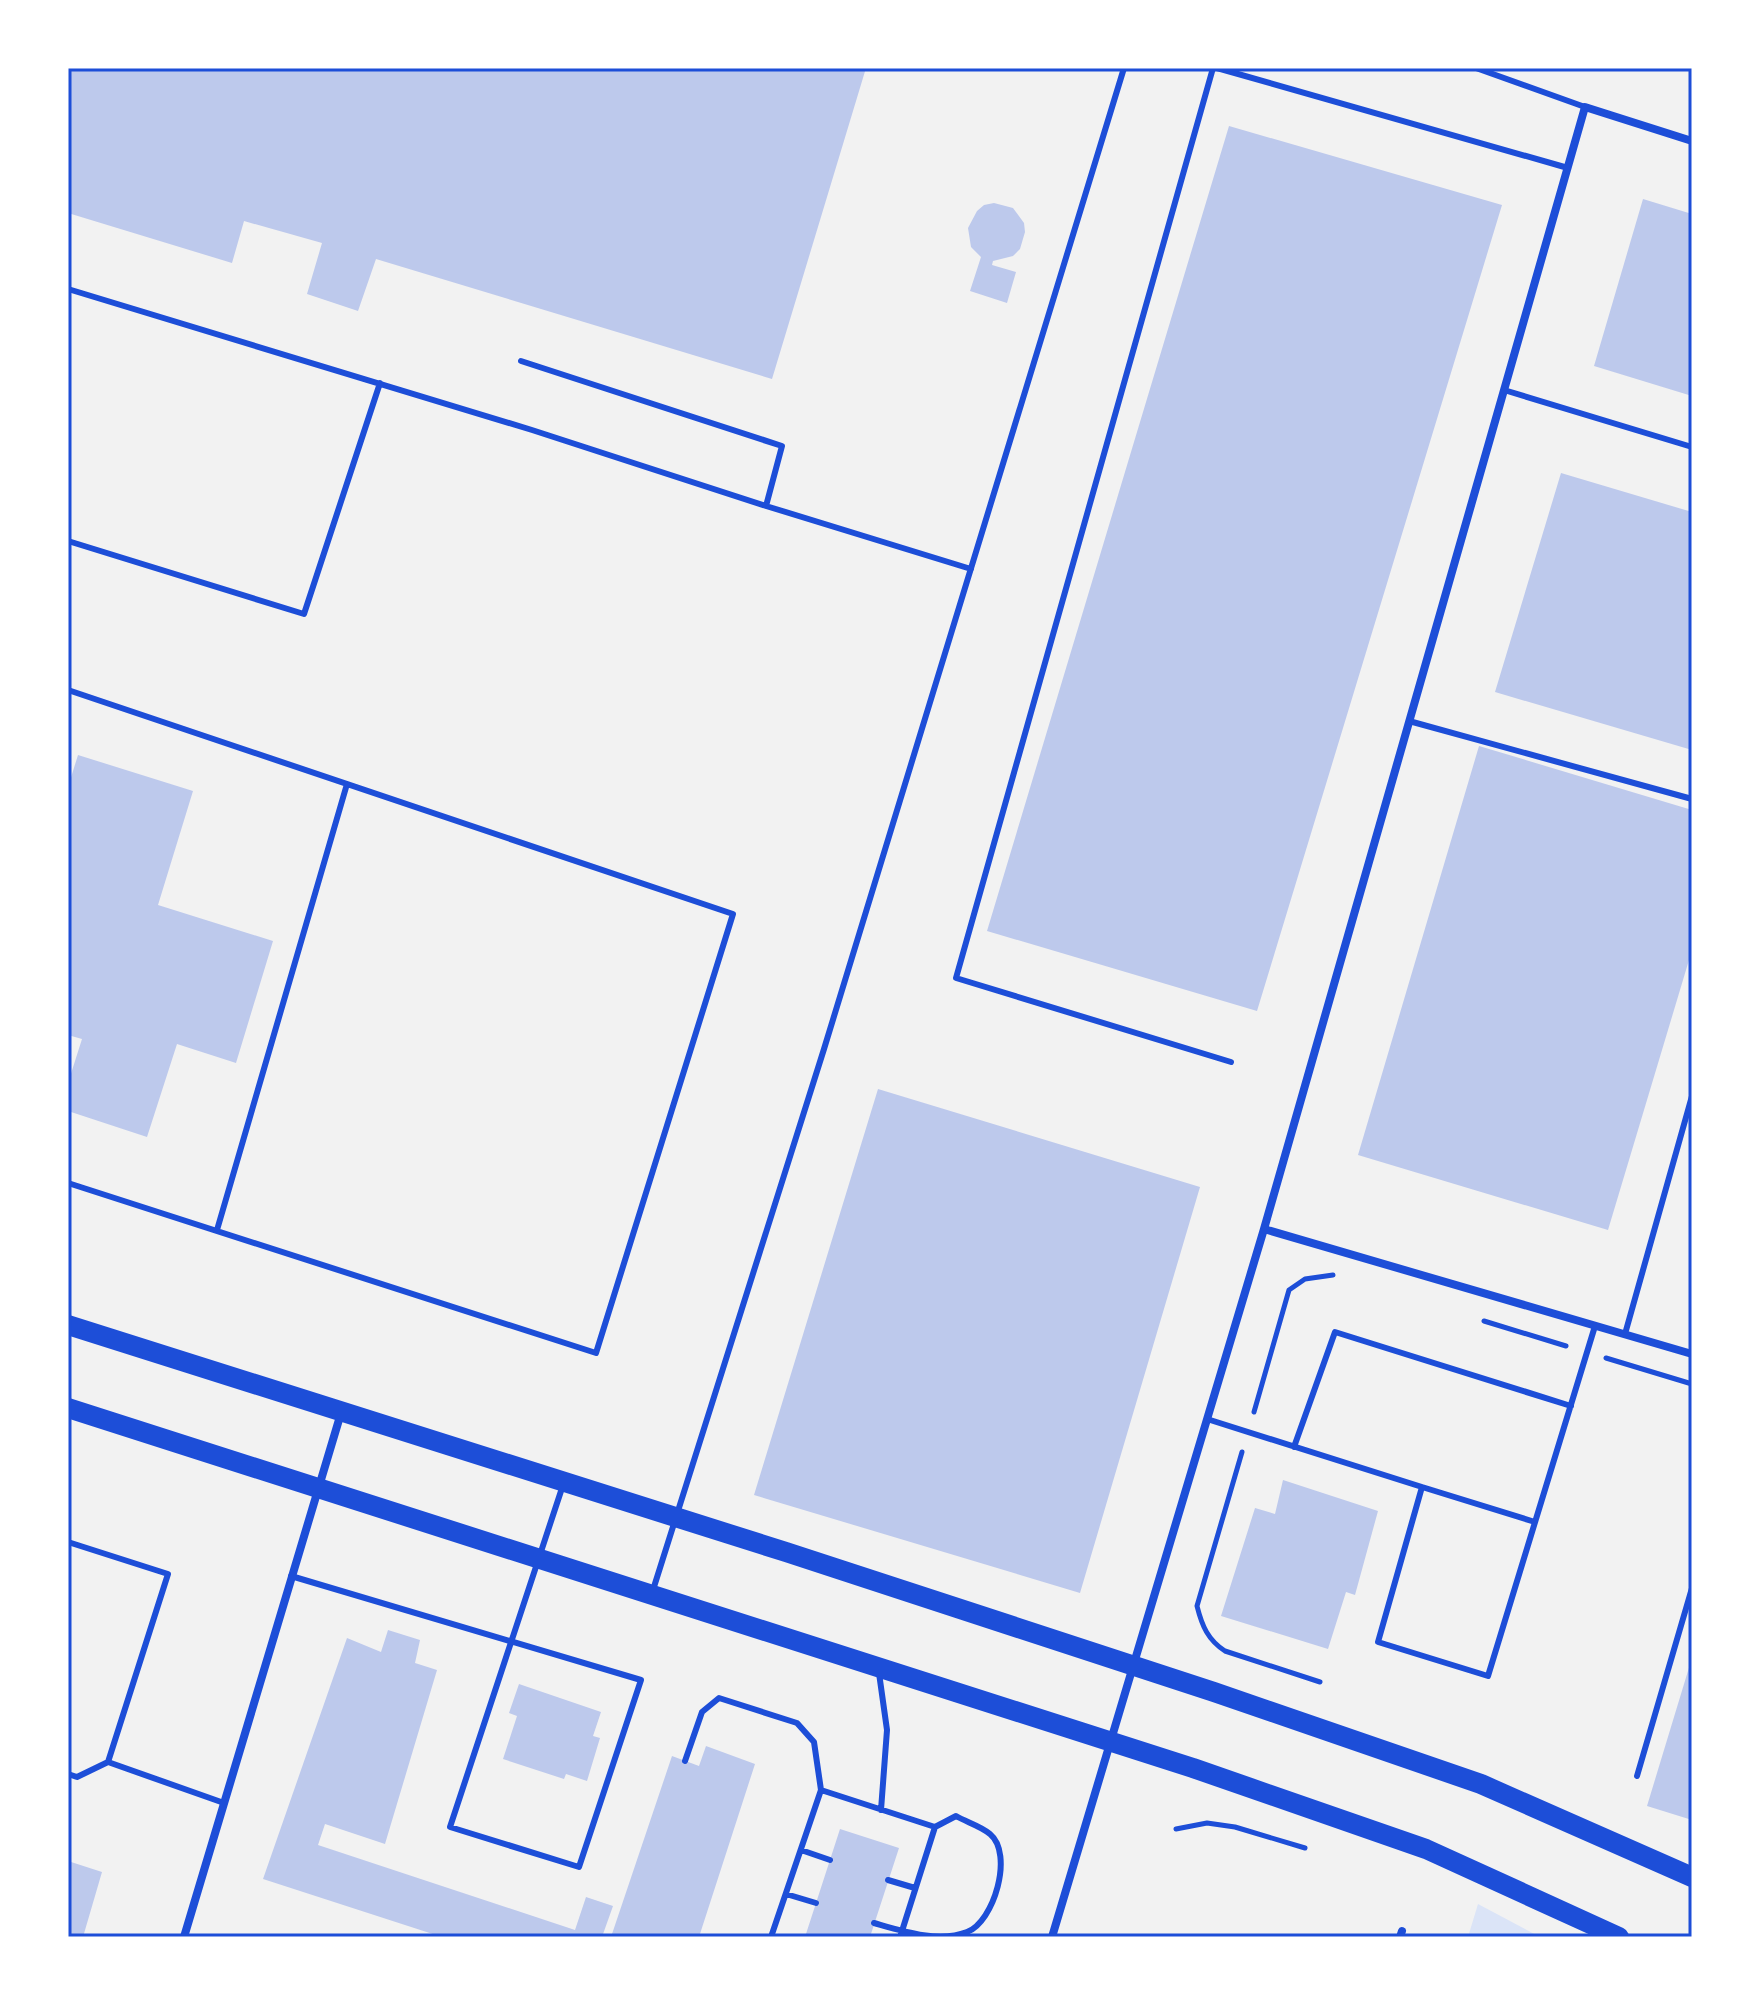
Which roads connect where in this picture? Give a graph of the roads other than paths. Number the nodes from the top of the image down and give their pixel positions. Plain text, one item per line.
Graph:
1 (1124, 68) edge
2 (1215, 68) edge
3 (1476, 68) edge
4 (1585, 107) junction
5 (1692, 141) edge
6 (1568, 168) junction
7 (68, 289) edge
8 (521, 361) dead end
9 (380, 383) junction
10 (1504, 390) junction
11 (1692, 447) edge
12 (766, 506) junction
13 (68, 541) edge
14 (971, 569) junction
15 (68, 690) edge
16 (1409, 721) junction
17 (347, 784) junction
18 (1692, 799) edge
19 (1231, 1062) dead end
20 (1692, 1096) edge
21 (68, 1183) edge
22 (1264, 1229) junction
23 (217, 1230) junction
24 (68, 1325) edge
25 (1595, 1326) junction
26 (1625, 1334) junction
27 (1692, 1354) edge
28 (1571, 1406) junction
29 (68, 1408) edge
30 (342, 1411) junction
31 (1207, 1419) junction
32 (1294, 1447) junction
33 (564, 1482) junction
34 (319, 1487) junction
35 (1422, 1487) junction
36 (676, 1517) junction
37 (1535, 1522) junction
38 (68, 1542) edge
39 (540, 1558) junction
40 (291, 1576) junction
41 (1692, 1588) edge
42 (652, 1593) junction
43 (513, 1642) junction
44 (1134, 1665) junction
45 (878, 1666) junction
46 (1110, 1742) junction
47 (685, 1761) dead end
48 (108, 1762) junction
49 (68, 1774) edge
50 (1637, 1776) dead end
51 (821, 1790) junction
52 (224, 1803) junction
53 (881, 1810) junction
54 (935, 1827) junction
55 (801, 1850) junction
56 (830, 1860) dead end
57 (1692, 1877) edge
58 (888, 1880) dead end
59 (915, 1888) junction
60 (786, 1894) junction
61 (816, 1903) dead end
62 (874, 1923) dead end
63 (901, 1934) edge
64 (771, 1936) edge
65 (184, 1937) edge
66 (781, 1937) edge
67 (1052, 1937) edge
68 (1619, 1937) edge

1 - 14 lane
2 - 6 lane
2 - 19 lane
3 - 4 lane
4 - 5 street
4 - 6 street
6 - 10 street
7 - 9 lane
8 - 12 lane
9 - 12 lane
9 - 13 lane
10 - 11 lane
10 - 16 street
12 - 14 lane
14 - 36 lane
15 - 17 lane
16 - 18 lane
16 - 22 street
17 - 23 lane
17 - 23 lane
20 - 26 lane
21 - 23 lane
22 - 25 street
22 - 31 street
24 - 30 main road
25 - 26 street
25 - 28 lane
26 - 27 street
28 - 32 lane
28 - 37 lane
29 - 34 main road
30 - 33 main road
30 - 34 street
31 - 32 lane
31 - 44 street
32 - 35 lane
33 - 36 main road
33 - 39 lane
34 - 39 main road
34 - 40 street
35 - 37 lane
35 - 37 lane
36 - 42 lane
36 - 44 main road
38 - 48 lane
39 - 42 main road
39 - 43 lane
40 - 43 lane
40 - 52 street
41 - 50 lane
42 - 45 main road
43 - 43 lane
44 - 46 street
44 - 57 main road
45 - 46 main road
45 - 53 lane
46 - 67 street
46 - 68 main road
47 - 51 lane
48 - 49 lane
48 - 52 lane
51 - 53 lane
51 - 55 lane
52 - 65 street
53 - 54 lane
54 - 59 lane
54 - 63 lane
55 - 56 lane
55 - 60 lane
58 - 59 lane
59 - 63 lane
60 - 61 lane
60 - 64 lane
62 - 63 lane
64 - 66 lane

